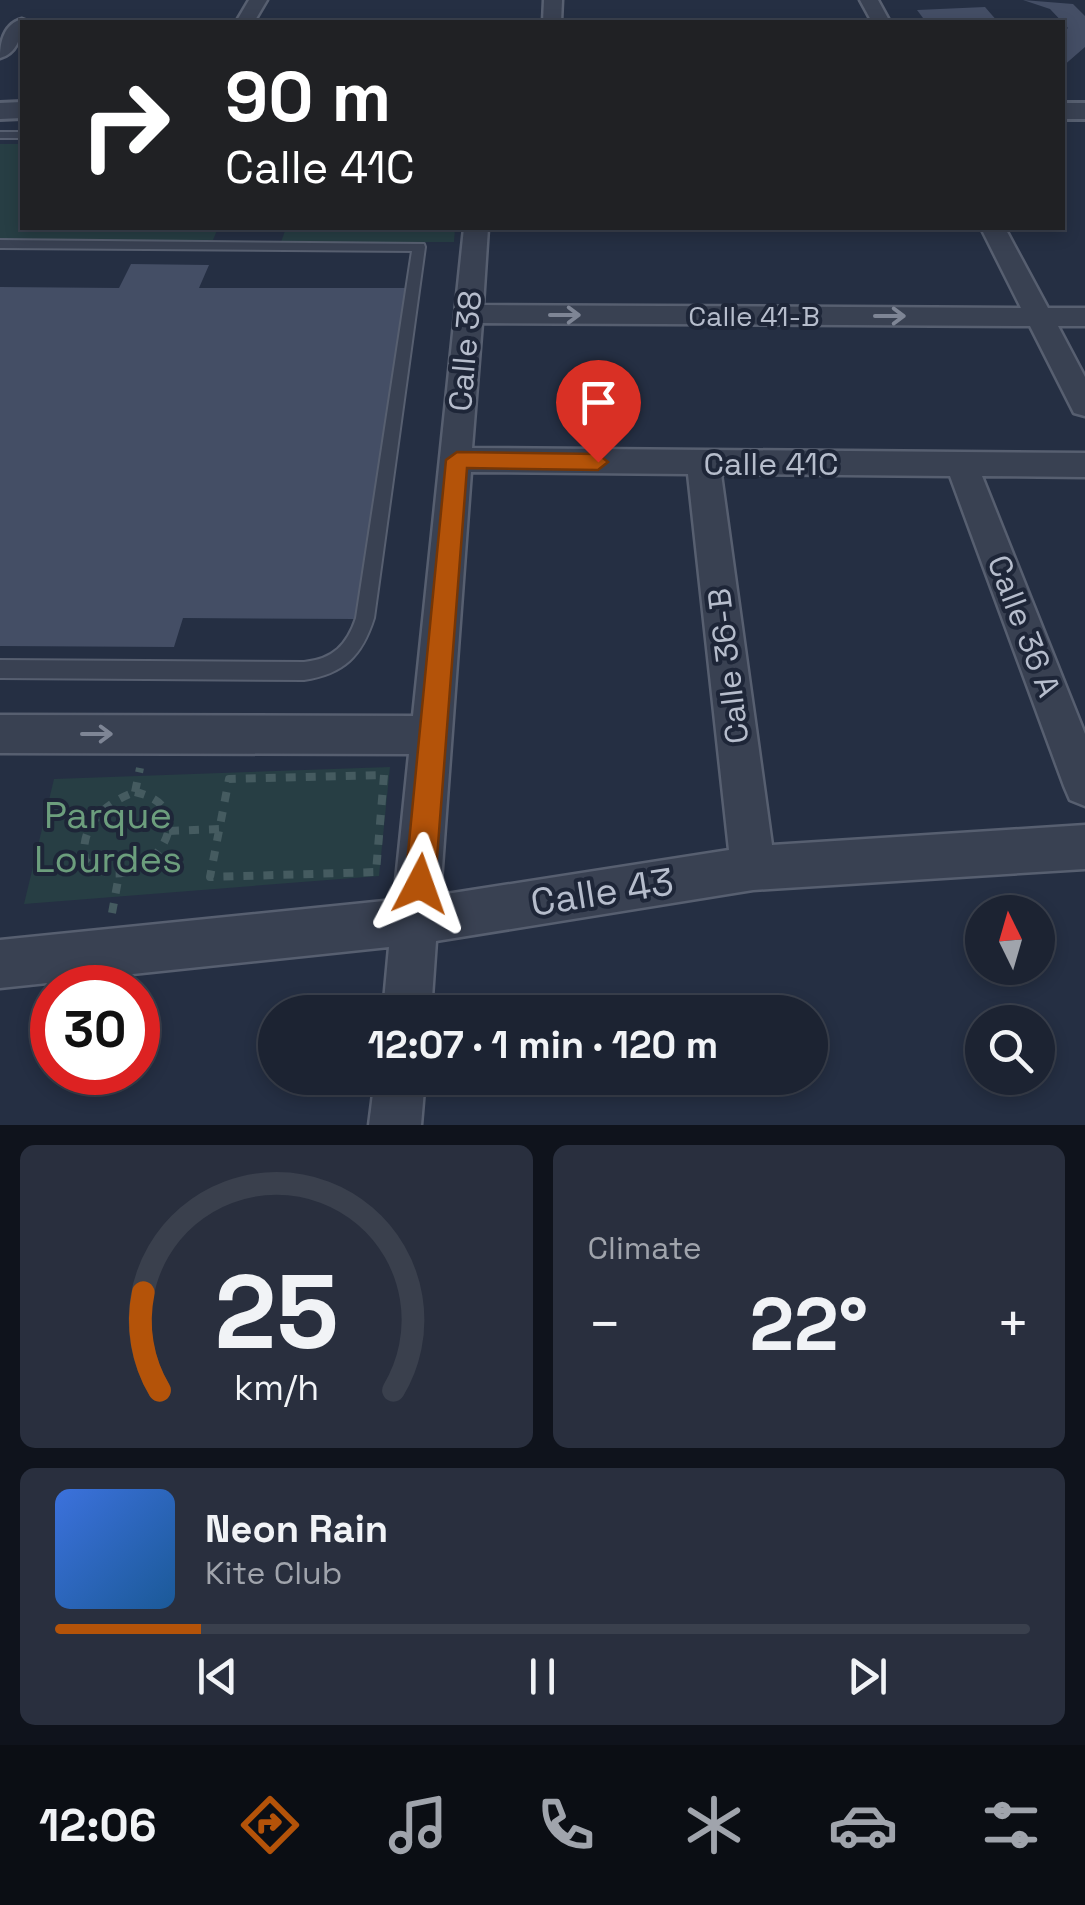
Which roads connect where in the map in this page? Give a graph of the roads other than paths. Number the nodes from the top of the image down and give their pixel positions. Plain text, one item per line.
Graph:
1 (20, 29) edge
2 (0, 52) edge
3 (235, 230) edge
4 (271, 230) edge
5 (476, 230) edge
6 (994, 230) edge
7 (0, 244) edge
8 (229, 246) junction
9 (266, 246) junction
10 (468, 314) junction
11 (1040, 317) junction
12 (1085, 317) edge
13 (1085, 405) edge
14 (457, 460) junction
15 (703, 463) junction
16 (962, 465) junction
17 (1085, 465) edge
18 (0, 669) edge
19 (0, 734) edge
20 (430, 735) junction
21 (1085, 786) edge
22 (1085, 847) edge
23 (752, 868) junction
24 (417, 921) junction
25 (0, 964) edge
26 (409, 995) edge
27 (398, 1095) edge
28 (394, 1125) edge

1 - 2 street
3 - 8 lane
4 - 9 lane
5 - 10 street, Calle 38
6 - 11 street
7 - 8 lane
8 - 9 lane
9 - 18 lane
10 -> 11 street, Calle 41-B
10 - 14 street, Calle 38
11 - 12 street, Calle 41-B
11 - 13 street
14 - 15 street, Calle 41C
14 - 20 street, Calle 38
15 - 16 street, Calle 41C
15 - 23 street, Calle 36-B
16 - 17 street, Calle 41C
16 - 21 street, Calle 36 A
19 -> 20 street
20 - 24 street, Calle 38
22 - 23 street, Calle 43
23 - 24 street, Calle 43
24 - 25 street, Calle 43
24 - 26 street, Calle 38
27 - 28 street

